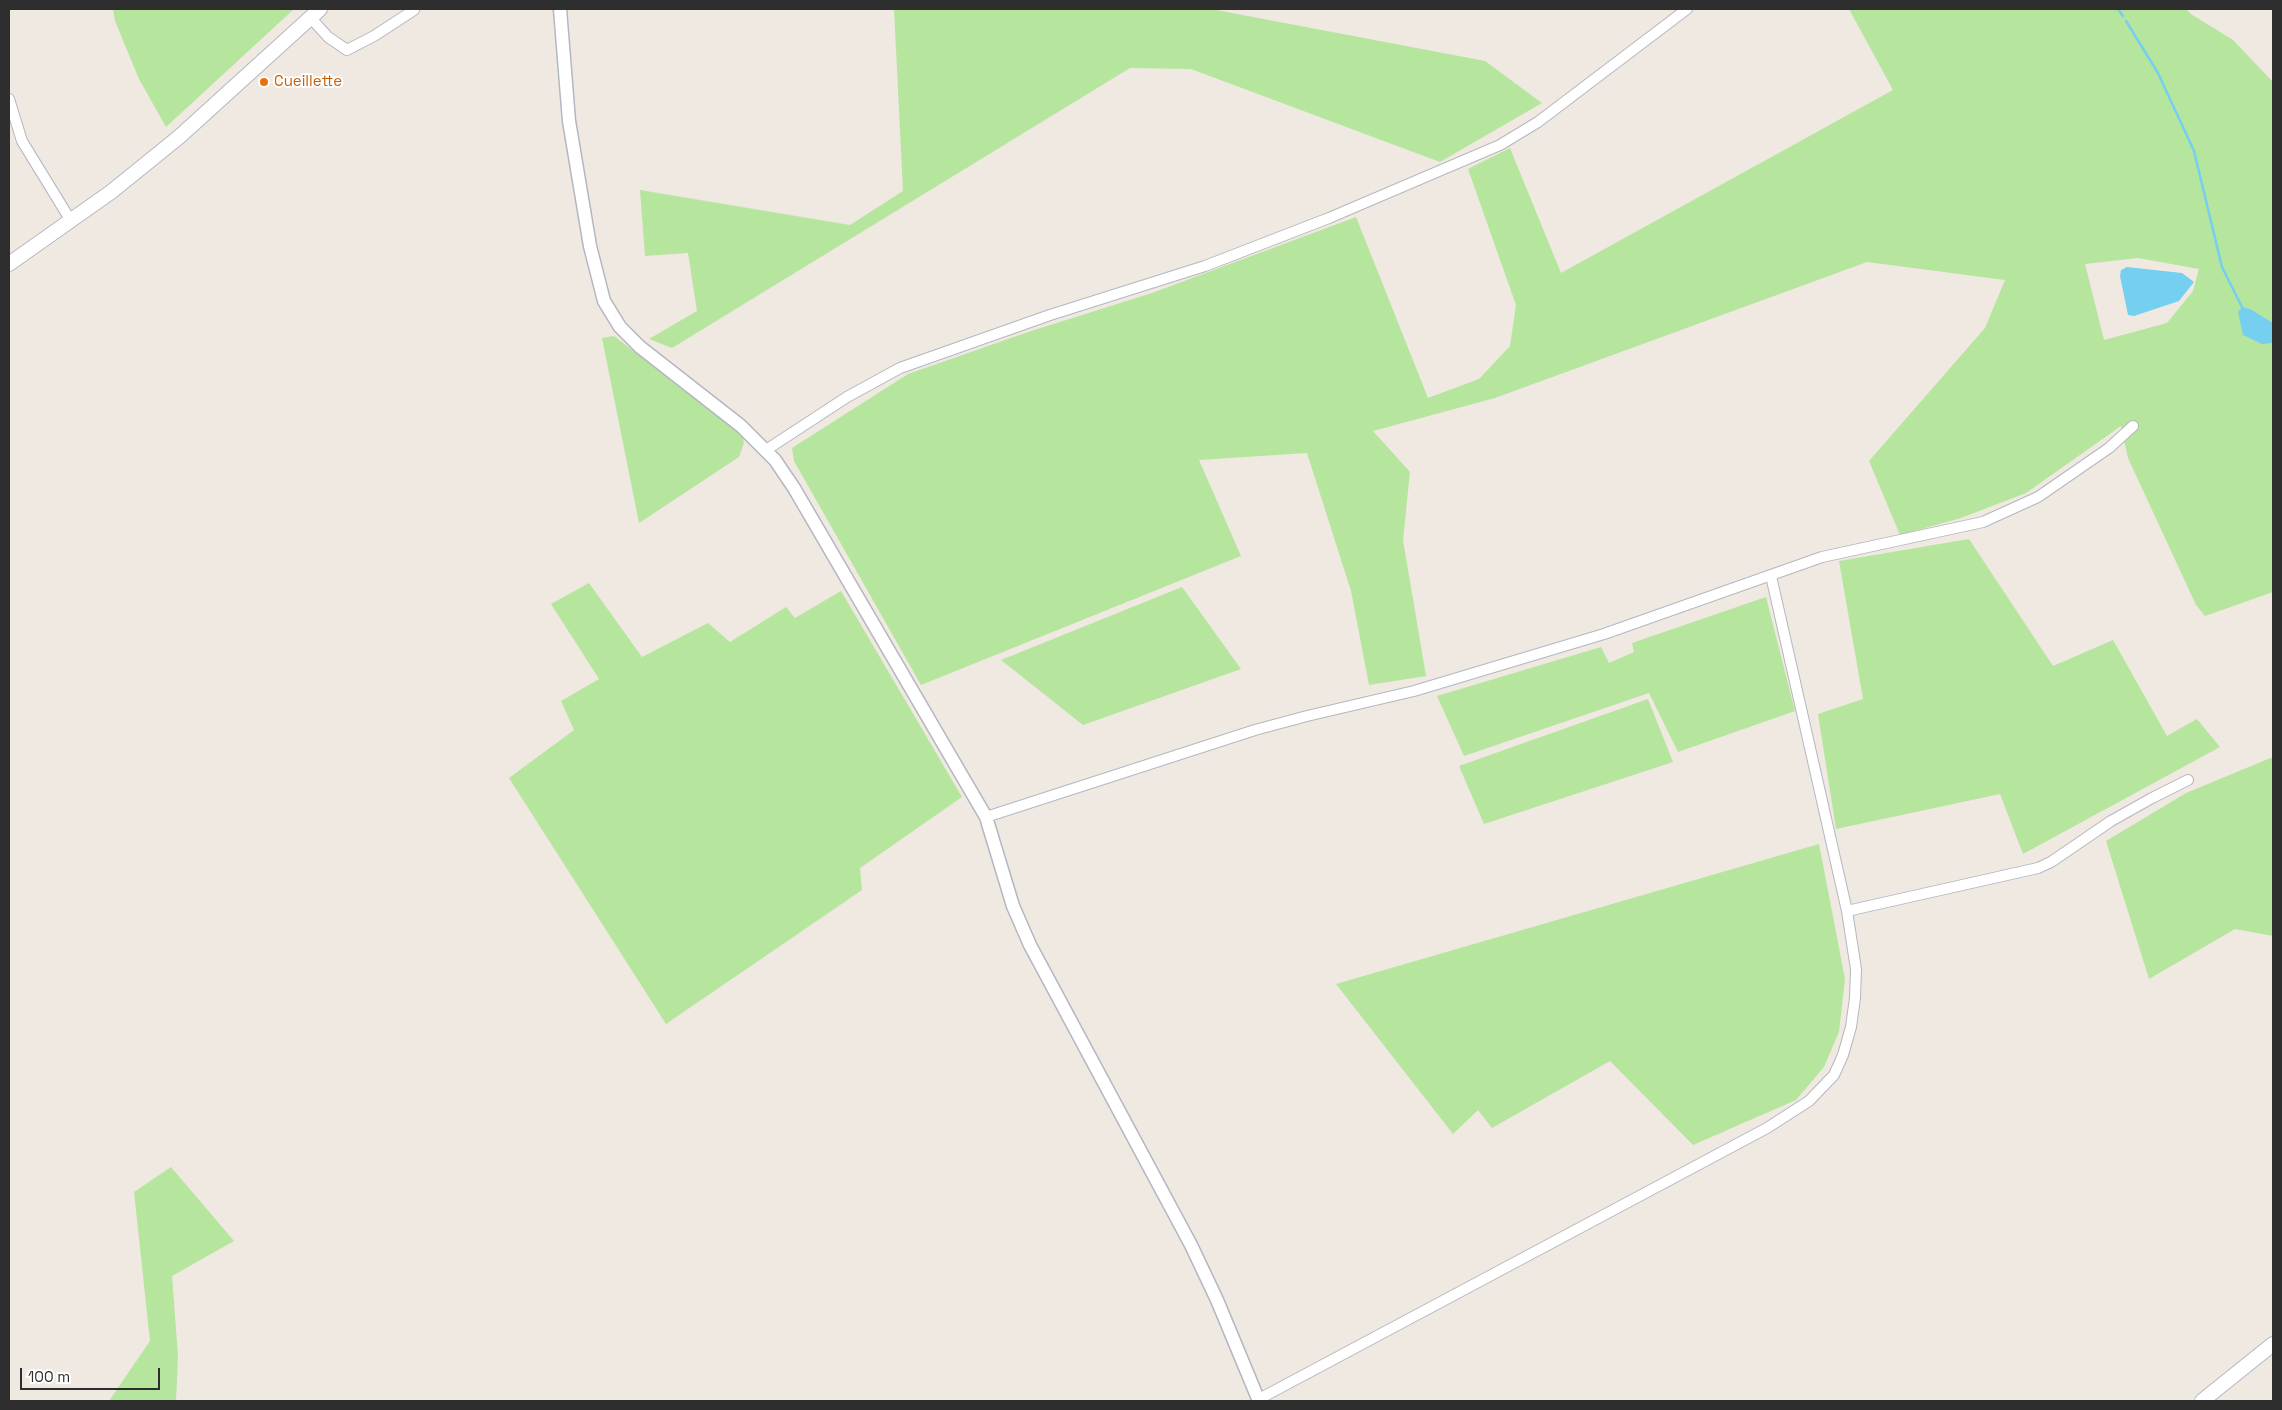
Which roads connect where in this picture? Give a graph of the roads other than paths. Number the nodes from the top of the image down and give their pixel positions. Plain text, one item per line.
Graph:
1 (560, 9) edge
2 (1687, 9) edge
3 (414, 10) edge
4 (315, 13) edge
5 (9, 99) edge
6 (71, 220) junction
7 (9, 264) edge
8 (2133, 426) dead end
9 (766, 450) junction
10 (1771, 576) junction
11 (2188, 780) dead end
12 (986, 817) junction
13 (1847, 911) junction
14 (2273, 1344) edge
15 (1259, 1400) edge
16 (2202, 1401) edge

1 - 9 street
2 - 9 street
3 - 4 street
4 - 6 main road
5 - 6 street
6 - 7 main road
8 - 10 street
9 - 12 street
10 - 12 street
10 - 13 street
11 - 13 street
12 - 15 street
13 - 15 street
14 - 16 main road

